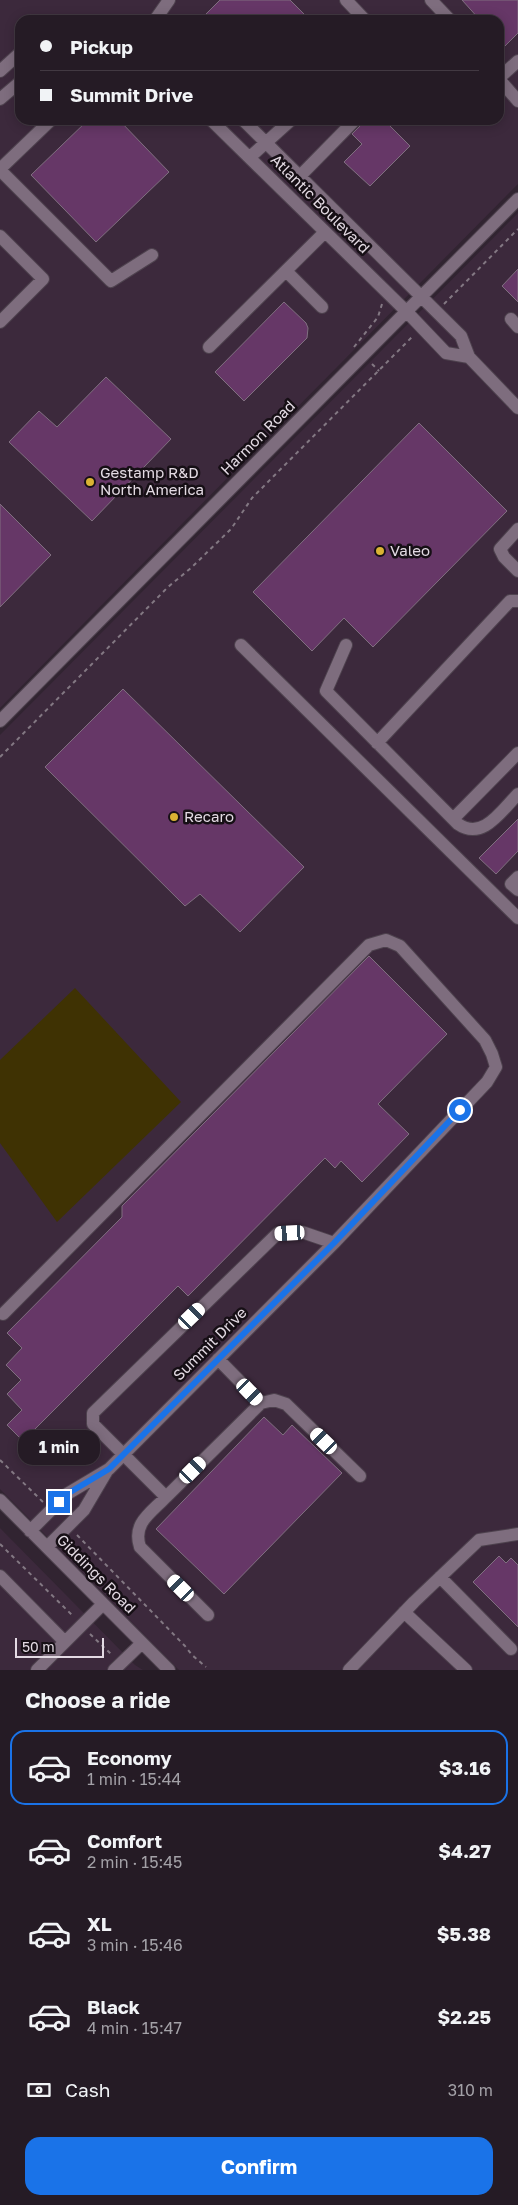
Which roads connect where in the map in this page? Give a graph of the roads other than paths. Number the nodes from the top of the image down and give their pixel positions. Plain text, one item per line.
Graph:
1 (169, 0) edge
2 (346, 0) edge
3 (431, 0) edge
4 (158, 15) edge
5 (360, 15) edge
6 (445, 15) edge
7 (15, 56) edge
8 (518, 60) edge
9 (0, 70) edge
10 (504, 73) edge
11 (504, 84) edge
12 (15, 86) edge
13 (0, 99) edge
14 (518, 101) edge
15 (45, 125) edge
16 (216, 125) edge
17 (248, 125) edge
18 (285, 125) edge
19 (350, 125) edge
20 (265, 142) junction
21 (250, 157) junction
22 (0, 169) edge
23 (300, 176) junction
24 (319, 194) junction
25 (518, 199) edge
26 (304, 210) junction
27 (325, 232) junction
28 (0, 236) edge
29 (152, 255) dead end
30 (286, 271) junction
31 (422, 295) junction
32 (322, 307) dead end
33 (406, 311) junction
34 (0, 322) edge
35 (209, 347) dead end
36 (468, 357) junction
37 (518, 408) edge
38 (518, 529) edge
39 (518, 570) edge
40 (518, 600) edge
41 (241, 645) dead end
42 (346, 645) dead end
43 (0, 721) edge
44 (377, 743) junction
45 (518, 753) edge
46 (518, 794) edge
47 (453, 819) junction
48 (518, 877) edge
49 (518, 890) edge
50 (518, 918) edge
51 (334, 1243) junction
52 (2, 1314) dead end
53 (218, 1359) junction
54 (260, 1403) junction
55 (124, 1454) junction
56 (109, 1469) junction
57 (360, 1476) dead end
58 (166, 1497) junction
59 (0, 1500) edge
60 (30, 1531) junction
61 (518, 1534) edge
62 (47, 1547) junction
63 (0, 1576) edge
64 (440, 1577) junction
65 (103, 1604) junction
66 (404, 1612) junction
67 (208, 1614) dead end
68 (65, 1642) junction
69 (142, 1643) junction
70 (510, 1649) dead end
71 (118, 1667) edge
72 (37, 1670) edge
73 (169, 1670) edge
74 (349, 1670) edge
75 (466, 1670) edge

1 - 4 street
2 - 5 street
3 - 6 street
7 - 9 street
8 - 10 street
11 - 14 street
12 - 13 street
15 - 22 street
16 - 21 street, Atlantic Boulevard
17 - 20 street, Atlantic Boulevard
18 - 20 street
19 - 23 street
20 - 21 street
20 - 23 street, Atlantic Boulevard
21 - 26 street, Atlantic Boulevard
22 - 29 street
23 - 24 street, Atlantic Boulevard
24 - 26 street
24 - 31 street, Atlantic Boulevard
25 - 31 street, Harmon Road
26 - 27 street, Atlantic Boulevard
27 - 30 street
27 - 33 street, Atlantic Boulevard
28 - 34 street
30 - 32 street
30 - 35 street
31 - 33 street, Harmon Road
31 - 36 street, Atlantic Boulevard
33 - 36 street, Atlantic Boulevard
33 - 43 street, Harmon Road
36 - 37 street
38 - 39 street
40 - 44 street
41 - 50 street
42 - 44 street
44 - 47 street
45 - 47 street
46 - 47 street
48 - 49 street
51 - 52 street, Summit Drive
51 - 53 street, Summit Drive
51 - 55 street
53 - 54 street
53 - 55 street, Summit Drive
54 - 57 street
54 - 58 street
55 - 56 street, Summit Drive
55 - 58 street
56 - 60 street, Summit Drive
56 - 62 street, Summit Drive
58 - 67 street
59 - 60 street, Giddings Road
60 - 62 street, Giddings Road
61 - 64 street
62 - 65 street, Giddings Road
63 - 68 street
64 - 66 street
64 - 70 street
65 - 68 street
65 - 69 street, Giddings Road
66 - 74 street
66 - 75 street
68 - 72 street
69 - 71 street
69 - 73 street, Giddings Road

